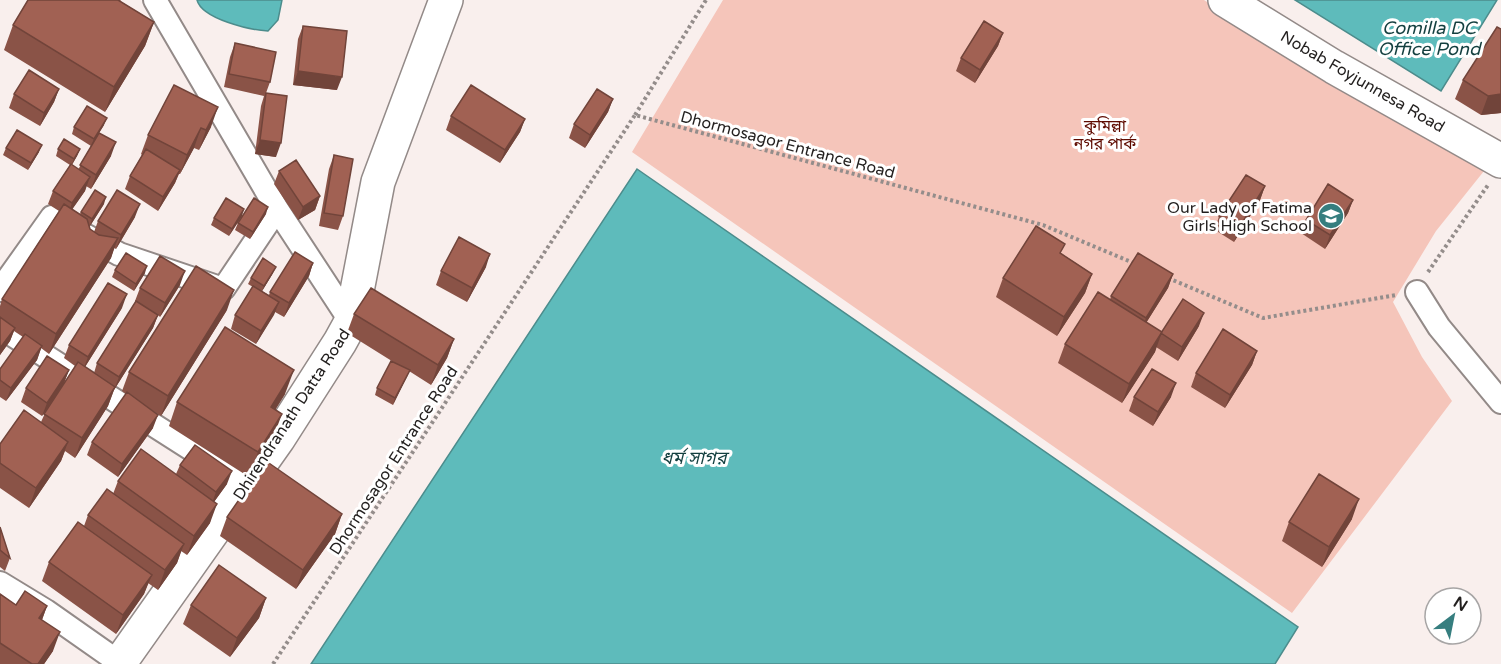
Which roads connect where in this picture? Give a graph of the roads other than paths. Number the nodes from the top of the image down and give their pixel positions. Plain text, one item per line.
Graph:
1 (154, 0) edge
2 (446, 0) edge
3 (1226, 0) edge
4 (1498, 169) edge
5 (277, 209) junction
6 (0, 290) edge
7 (1417, 292) road end
8 (351, 322) junction
9 (0, 327) edge
10 (1501, 402) edge
11 (246, 484) junction
12 (0, 583) edge
13 (120, 664) edge

1 - 5 street
2 - 8 street, Dhirendranath Datta Road
3 - 4 street, Nobab Foyjunnesa Road
5 - 6 street
5 - 8 street
7 - 10 street
8 - 11 street, Dhirendranath Datta Road
9 - 11 street
11 - 13 street, Dhirendranath Datta Road
12 - 13 street

